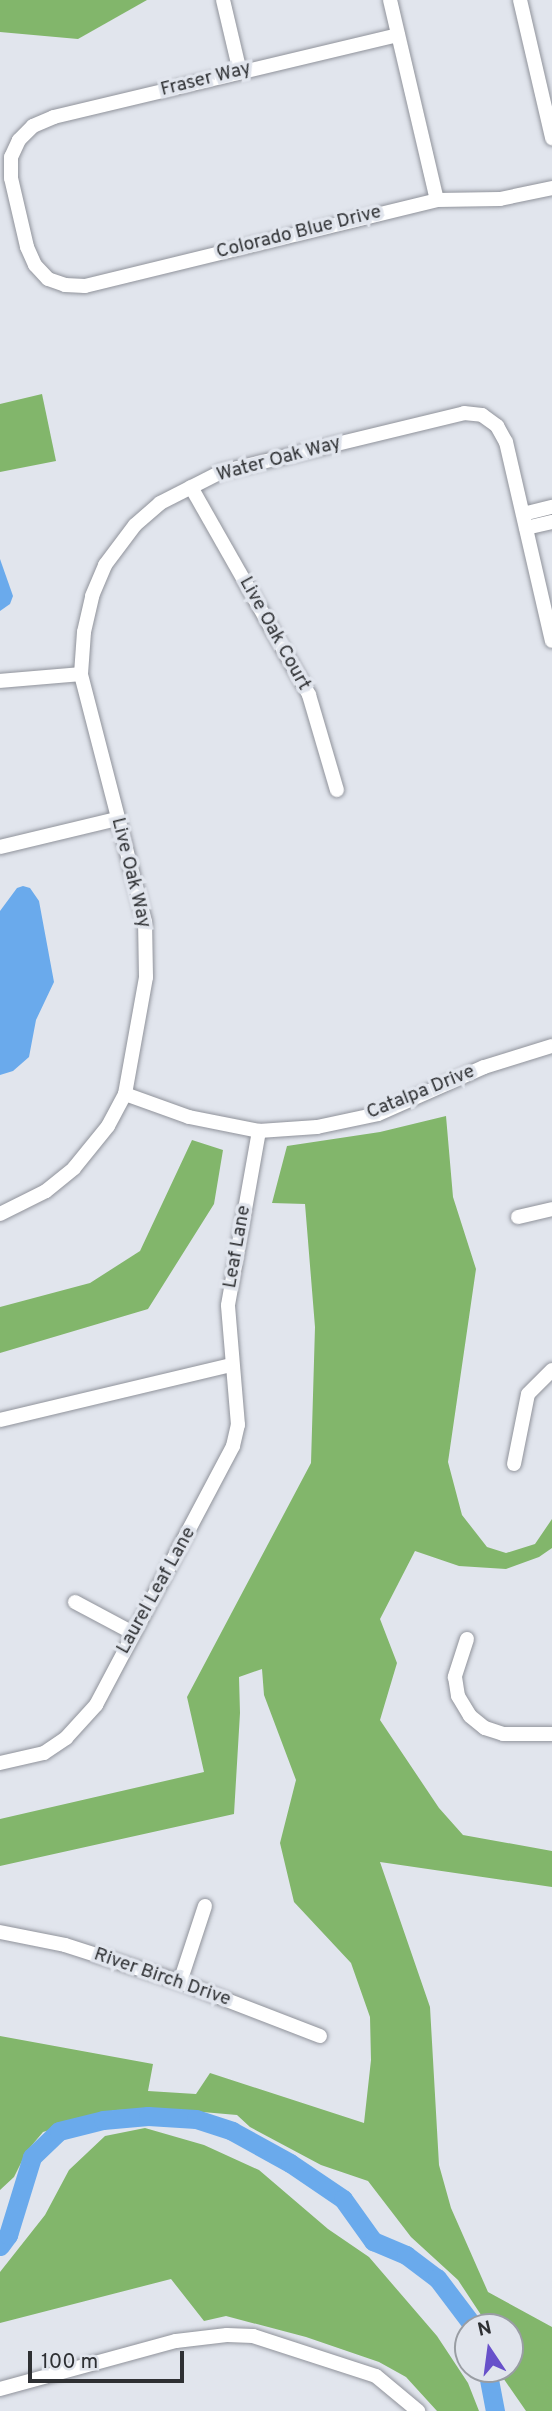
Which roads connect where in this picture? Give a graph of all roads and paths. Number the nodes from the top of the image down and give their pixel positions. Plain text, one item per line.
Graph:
1 (223, 0) edge
2 (390, 0) edge
3 (520, 0) edge
4 (398, 35) junction
5 (240, 72) junction
6 (552, 138) edge
7 (552, 188) edge
8 (437, 200) junction
9 (48, 279) joint
10 (191, 487) junction
11 (552, 507) edge
12 (524, 521) junction
13 (552, 522) edge
14 (552, 641) edge
15 (81, 674) junction
16 (0, 681) edge
17 (86, 696) joint
18 (337, 790) dead end
19 (117, 819) junction
20 (0, 847) edge
21 (552, 1046) edge
22 (125, 1094) junction
23 (259, 1131) junction
24 (552, 1209) edge
25 (0, 1214) edge
26 (518, 1217) dead end
27 (231, 1365) junction
28 (552, 1370) edge
29 (0, 1420) edge
30 (514, 1464) dead end
31 (75, 1602) dead end
32 (133, 1633) junction
33 (467, 1639) dead end
34 (552, 1734) edge
35 (0, 1763) edge
36 (205, 1906) dead end
37 (0, 1933) edge
38 (180, 1982) junction
39 (320, 2036) dead end
40 (0, 2389) edge
41 (418, 2411) edge

1 - 5 street
2 - 4 street
3 - 6 street
4 - 5 street, Fraser Way
4 - 8 street
5 - 9 street, Fraser Way
7 - 8 street, Colorado Blue Drive
8 - 9 street, Colorado Blue Drive
10 - 12 street, Water Oak Way
10 - 15 street, Water Oak Way
10 - 18 street, Live Oak Court
11 - 12 street
12 - 13 street
12 - 14 street
15 - 16 street
15 - 17 street, Water Oak Way
17 - 19 street, Live Oak Way
19 - 20 street
19 - 22 street, Live Oak Way
21 - 23 street, Catalpa Drive
22 - 23 street, Catalpa Drive
22 - 25 street, Live Oak Way
23 - 27 street, Leaf Lane
24 - 26 street
27 - 29 street
27 - 32 street, Laurel Leaf Lane
28 - 30 street
31 - 32 street
32 - 35 street, Laurel Leaf Lane
33 - 34 street
36 - 38 street
37 - 38 street, River Birch Drive
38 - 39 street, River Birch Drive
40 - 41 street

